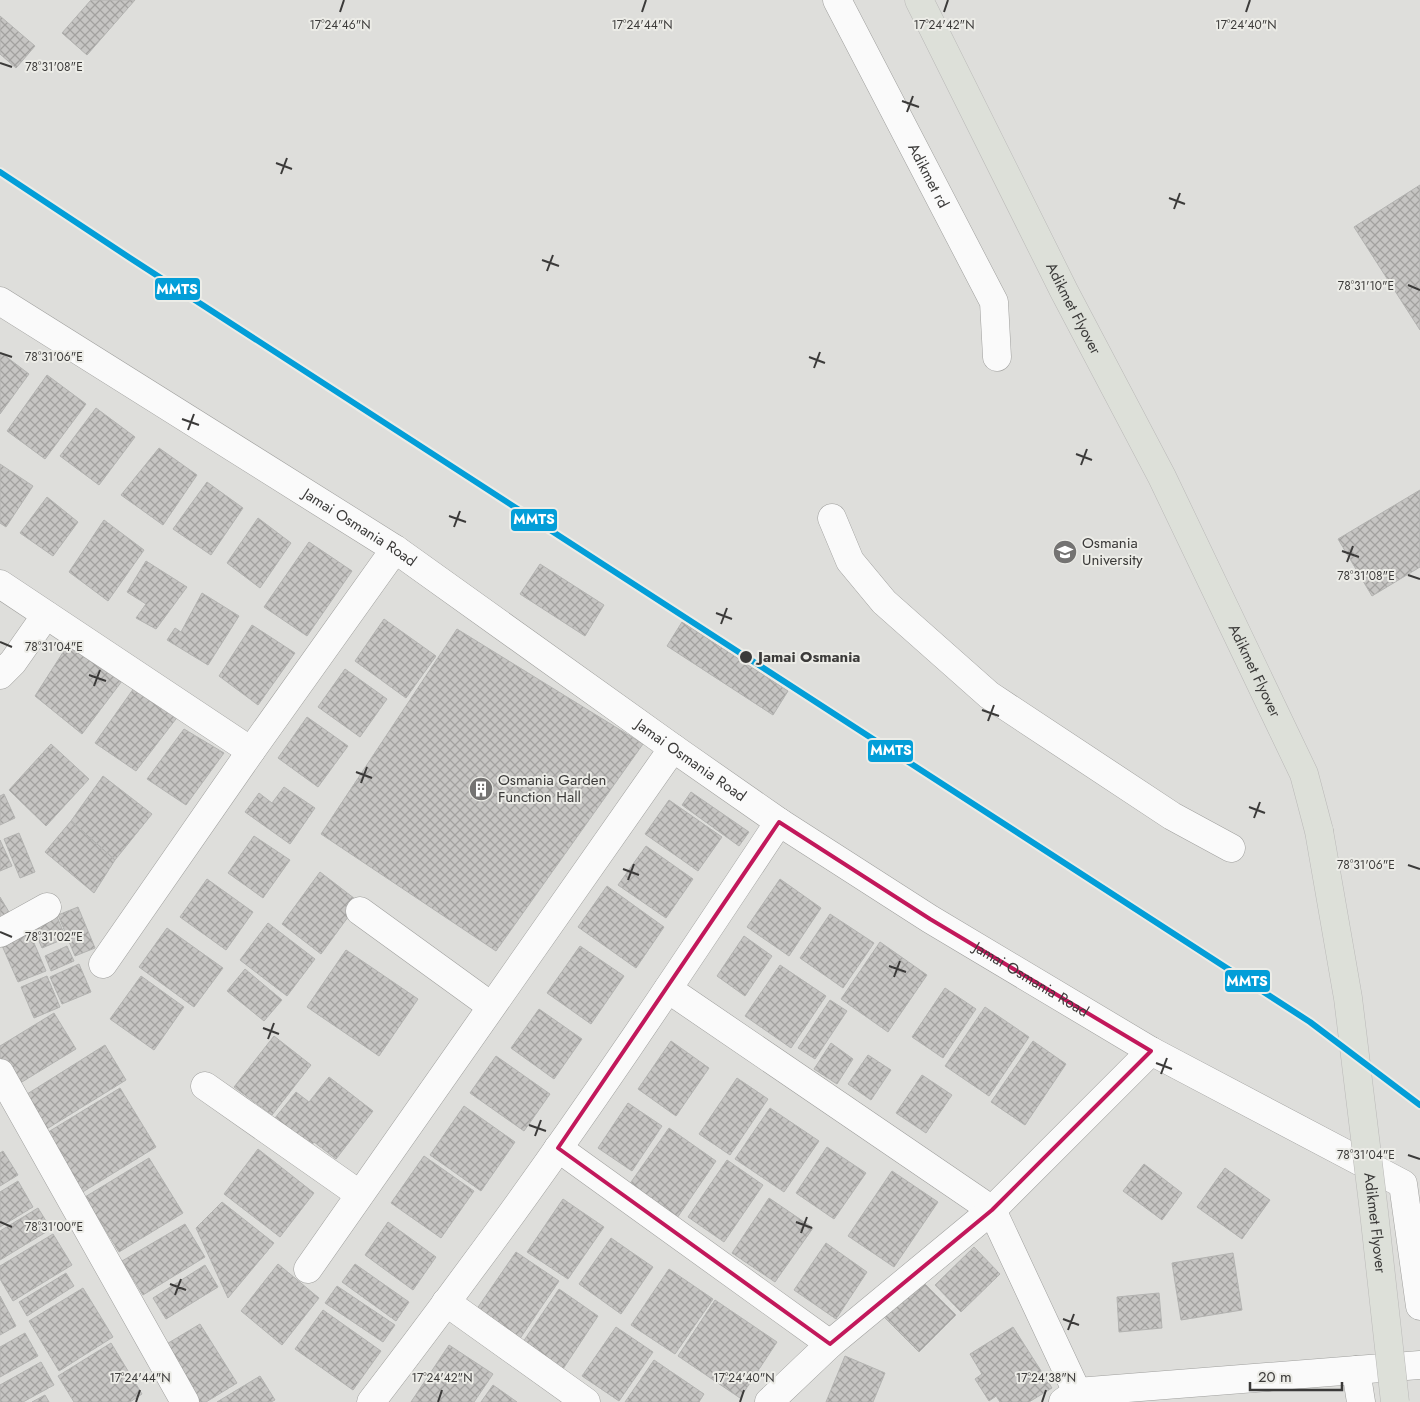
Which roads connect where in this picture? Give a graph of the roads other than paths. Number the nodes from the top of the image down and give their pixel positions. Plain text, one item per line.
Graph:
1 (836, 0) edge
2 (919, 0) edge
3 (0, 301) edge
4 (997, 356) dead end
5 (832, 518) dead end
6 (396, 549) junction
7 (0, 584) edge
8 (46, 615) junction
9 (0, 675) edge
10 (673, 748) junction
11 (251, 751) junction
12 (779, 822) junction
13 (1231, 848) dead end
14 (47, 907) dead end
15 (360, 911) dead end
16 (0, 933) edge
17 (103, 964) dead end
18 (668, 989) junction
19 (491, 1006) junction
20 (1151, 1051) junction
21 (0, 1072) edge
22 (205, 1086) dead end
23 (558, 1148) junction
24 (360, 1194) junction
25 (992, 1210) junction
26 (308, 1269) dead end
27 (446, 1302) junction
28 (1420, 1306) edge
29 (830, 1344) junction
30 (1420, 1365) edge
31 (1356, 1370) junction
32 (1073, 1399) edge
33 (185, 1402) edge
34 (371, 1402) edge
35 (586, 1402) edge
36 (770, 1402) edge
37 (1361, 1402) edge
38 (1395, 1402) edge

1 - 4 street, Adikmet rd
2 - 38 main road, Adikmet Flyover, bridge
3 - 6 street, Jamai Osmania Road
5 - 13 street
6 - 10 street, Jamai Osmania Road
6 - 11 street
7 - 8 street
8 - 9 street
8 - 11 street
10 - 12 street, Jamai Osmania Road
10 - 19 street
11 - 17 street
12 - 18 street
12 - 20 street, Jamai Osmania Road
14 - 16 street
15 - 19 street
18 - 23 street
18 - 25 street
19 - 24 street
20 - 25 street
20 - 28 street, Jamai Osmania Road
21 - 33 street
22 - 24 street
23 - 27 street
23 - 29 street
24 - 26 street
25 - 29 street
25 - 32 street
27 - 34 street
27 - 35 street
29 - 36 street
30 - 31 street
31 - 32 street
31 - 37 street

